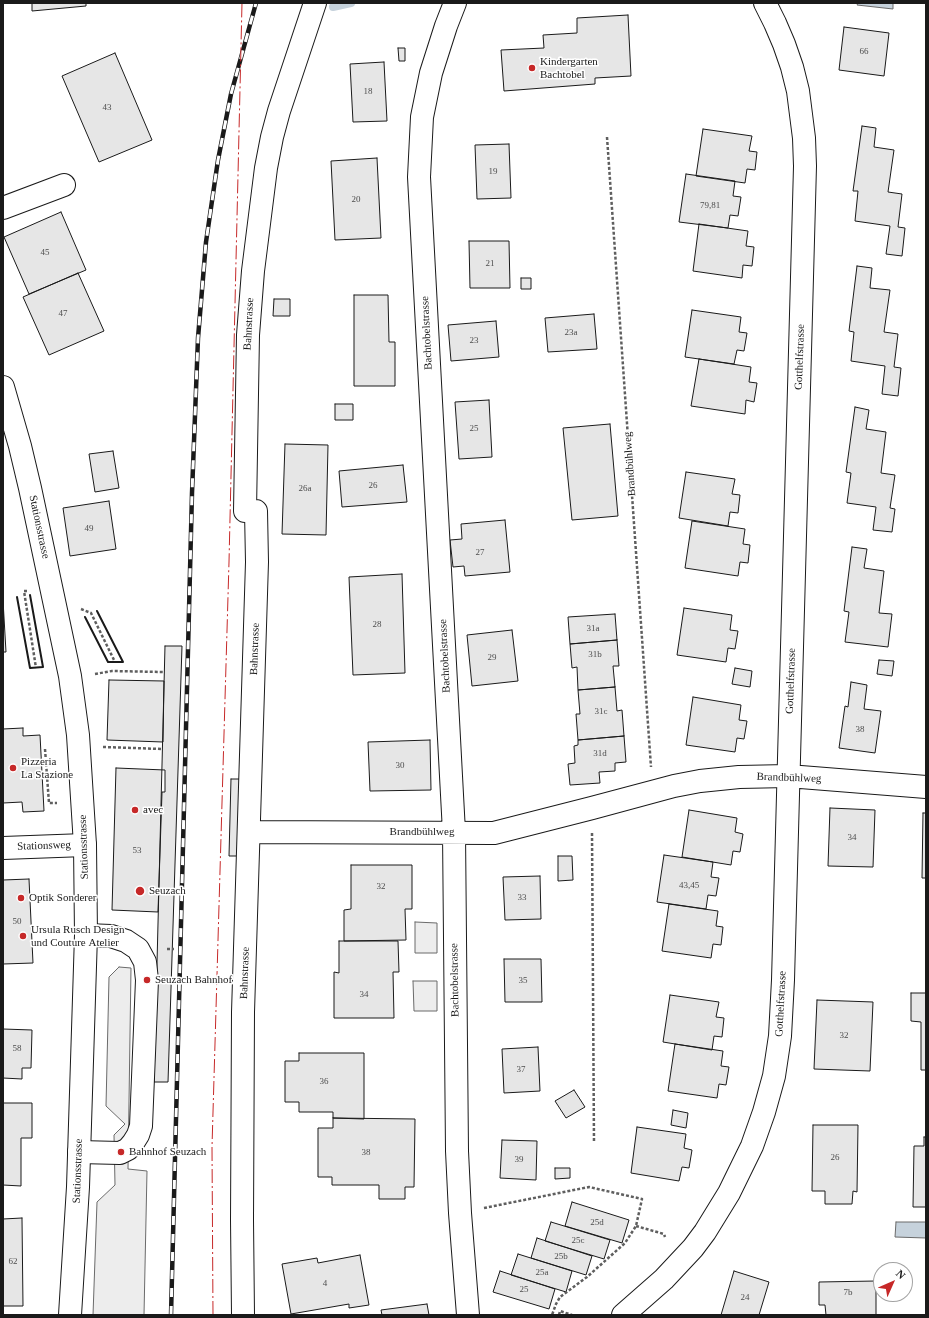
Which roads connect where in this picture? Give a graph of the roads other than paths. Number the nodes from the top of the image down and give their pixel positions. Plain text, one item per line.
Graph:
1 (315, 3) edge
2 (455, 3) edge
3 (765, 3) edge
4 (64, 185) dead end
5 (3, 208) edge
6 (3, 387) edge
7 (788, 776) junction
8 (926, 787) edge
9 (249, 832) junction
10 (454, 832) junction
11 (85, 844) junction
12 (3, 848) edge
13 (86, 935) junction
14 (79, 1152) junction
15 (70, 1315) edge
16 (243, 1315) edge
17 (468, 1315) edge
18 (623, 1315) edge

1 - 9 street, Bahnstrasse
2 - 10 street, Bachtobelstrasse
3 - 7 street, Gotthelfstrasse
4 - 5 street
6 - 11 street, Stationsstrasse
7 - 8 street, Brandbühlweg
7 - 10 street, Brandbühlweg
7 - 18 street, Gotthelfstrasse
9 - 10 street, Brandbühlweg
9 - 16 street, Bahnstrasse
10 - 17 street, Bachtobelstrasse
11 - 12 street, Stationsweg
11 - 13 street, Stationsstrasse
13 - 14 street, Stationsstrasse
13 - 14 street
14 - 15 street, Stationsstrasse

